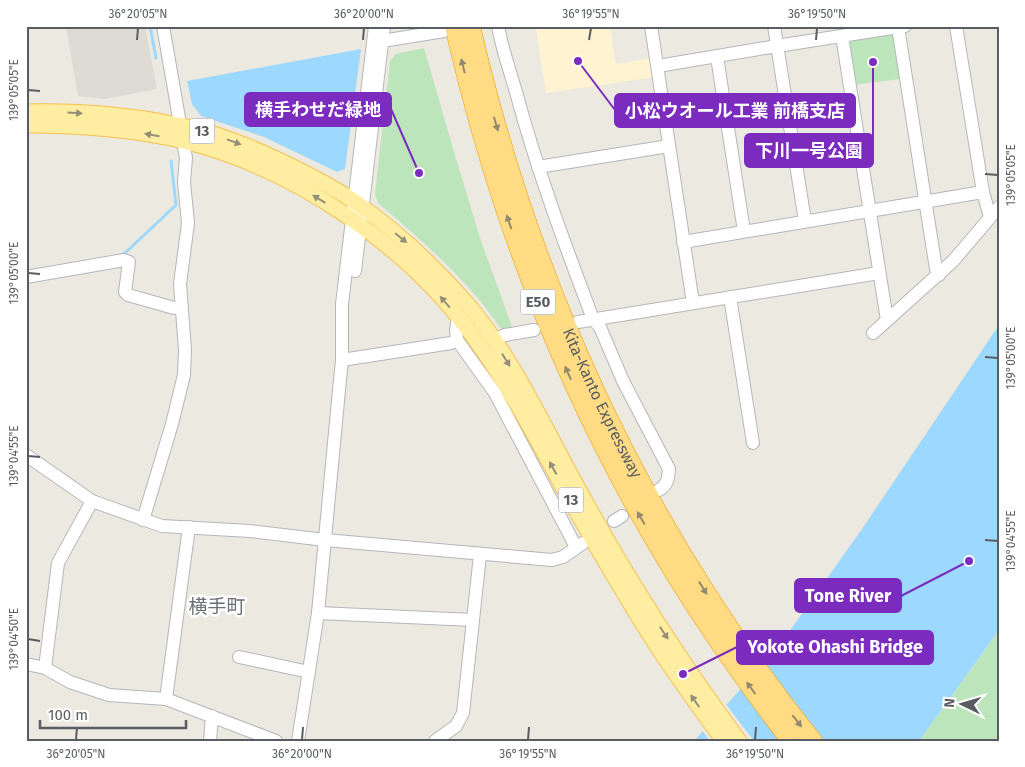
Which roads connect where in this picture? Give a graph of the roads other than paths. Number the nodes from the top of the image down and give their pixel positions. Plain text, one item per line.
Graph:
1 (163, 26) edge
2 (375, 26) edge
3 (384, 26) edge
4 (471, 26) edge
5 (498, 26) edge
6 (651, 26) edge
7 (774, 26) edge
8 (956, 26) edge
9 (901, 27) edge
10 (449, 28) edge
11 (842, 36) junction
12 (378, 42) junction
13 (777, 46) junction
14 (718, 57) junction
15 (658, 66) junction
16 (26, 112) edge
17 (181, 125) junction
18 (26, 126) edge
19 (184, 141) junction
20 (669, 146) junction
21 (538, 167) junction
22 (982, 192) junction
23 (925, 202) junction
24 (358, 204) junction
25 (999, 207) edge
26 (869, 210) junction
27 (990, 218) junction
28 (805, 221) junction
29 (356, 223) junction
30 (744, 231) junction
31 (683, 242) junction
32 (879, 273) junction
33 (939, 275) junction
34 (26, 278) edge
35 (730, 297) junction
36 (693, 303) junction
37 (182, 308) junction
38 (458, 318) junction
39 (593, 319) junction
40 (887, 320) junction
41 (578, 322) dead end
42 (534, 330) dead end
43 (873, 333) dead end
44 (457, 340) junction
45 (493, 340) junction
46 (342, 360) junction
47 (753, 443) dead end
48 (26, 455) edge
49 (659, 490) dead end
50 (92, 501) junction
51 (143, 520) junction
52 (189, 527) junction
53 (325, 540) junction
54 (480, 555) junction
55 (633, 597) junction
56 (318, 613) junction
57 (473, 620) junction
58 (239, 657) dead end
59 (26, 664) edge
60 (45, 668) junction
61 (309, 672) junction
62 (166, 699) junction
63 (212, 716) junction
64 (210, 741) edge
65 (276, 741) edge
66 (298, 741) edge
67 (435, 741) edge
68 (724, 741) edge
69 (740, 741) edge
70 (791, 741) edge
71 (813, 741) edge

1 - 17 street
2 - 12 street
3 - 12 street
4 -> 71 highway, Kita-Kanto Expressway / E50
5 - 21 street
6 - 15 street
7 - 13 street
8 - 22 street
9 - 11 street
9 - 23 street
10 - 12 street
70 -> 10 highway, Kita-Kanto Expressway / E50
11 - 13 street
11 - 26 street
12 - 24 street
13 - 14 street
13 - 28 street
14 - 15 street
14 - 30 street
15 - 20 street
16 -> 17 main road, 13
17 - 19 street
17 -> 24 main road, 13
19 -> 18 main road, 13
29 -> 19 main road, 13
19 - 37 street
20 - 21 street
20 - 31 street
21 - 39 street
22 - 23 street
22 - 27 street
23 - 26 street
23 - 33 street
24 - 29 street
24 -> 45 main road, 13
25 - 27 street
26 - 28 street
26 - 32 street
27 - 33 street
28 - 30 street
38 -> 29 main road, 13
29 - 46 street
30 - 31 street
31 - 36 street
32 - 35 street
32 - 40 street
33 - 40 street
34 - 37 street
35 - 36 street
35 - 47 street
36 - 39 street
37 - 51 street
38 - 44 street
55 -> 38 main road, 13
39 - 41 street
39 - 49 street
40 - 43 street
42 - 45 street
44 - 46 street
44 - 54 street
45 -> 55 main road, 13
46 - 53 street
48 - 50 street
50 - 51 street
50 - 60 street
51 - 52 street
52 - 53 street
52 - 62 street
53 - 54 street
53 - 56 street
54 - 57 street
68 -> 55 main road, 13
55 -> 69 main road, 13
56 - 57 street
56 - 61 street
57 - 67 street
58 - 61 street
59 - 60 street
60 - 62 street
61 - 66 street
62 - 63 street
63 - 64 street
63 - 65 street

